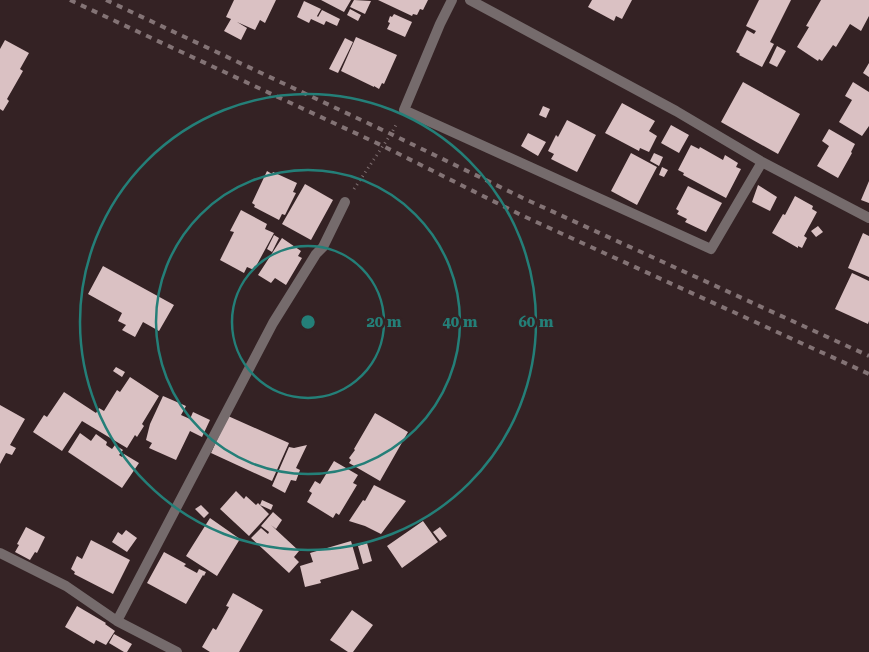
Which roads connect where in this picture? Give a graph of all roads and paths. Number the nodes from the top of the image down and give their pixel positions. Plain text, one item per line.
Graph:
1 (452, 0) edge
2 (470, 0) edge
3 (404, 110) junction
4 (762, 162) junction
5 (345, 202) joint
6 (869, 218) edge
7 (0, 553) edge
8 (117, 620) junction
9 (177, 652) edge

1 - 3 street
2 - 4 street
3 - 4 street
3 - 5 path
4 - 6 street
5 - 8 street
7 - 8 street
8 - 9 street

